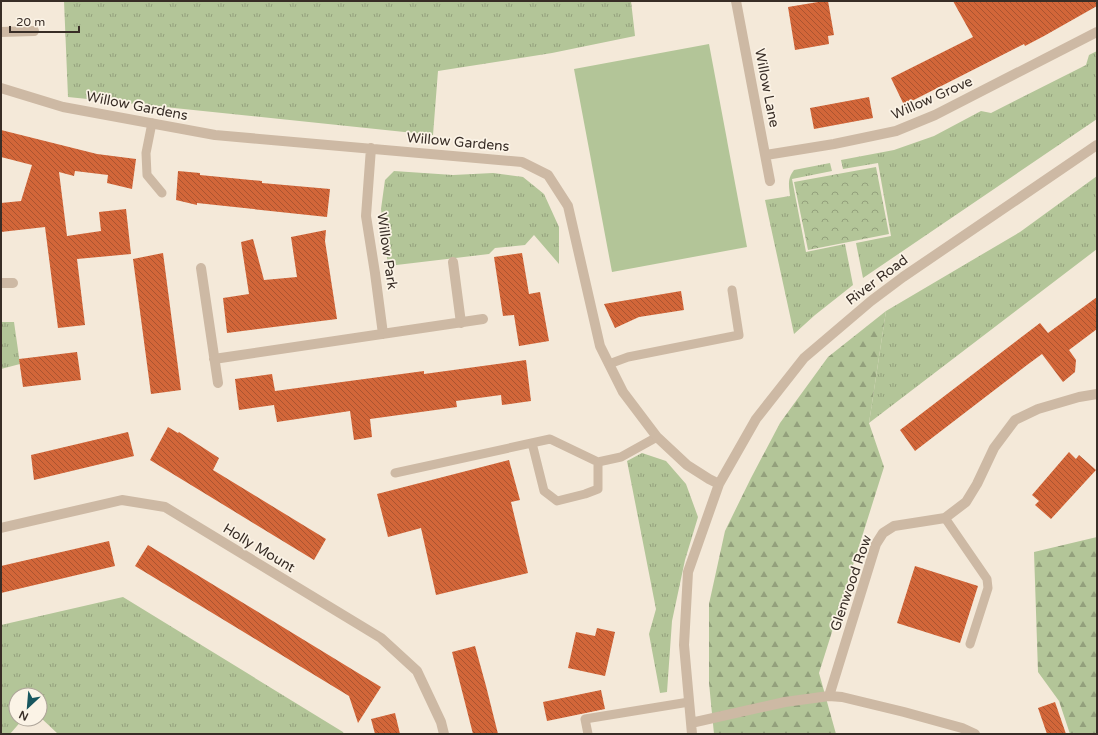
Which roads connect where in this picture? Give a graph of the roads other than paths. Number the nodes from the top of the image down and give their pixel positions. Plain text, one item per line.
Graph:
1 (736, 1) edge
2 (34, 31) dead end
3 (1, 32) edge
4 (1097, 32) edge
5 (1, 88) edge
6 (152, 123) junction
7 (1097, 145) edge
8 (371, 148) junction
9 (766, 155) junction
10 (770, 181) dead end
11 (162, 194) dead end
12 (453, 262) dead end
13 (201, 268) dead end
14 (1, 283) edge
15 (13, 283) dead end
16 (732, 290) dead end
17 (483, 319) dead end
18 (461, 323) junction
19 (383, 334) junction
20 (214, 359) junction
21 (609, 364) junction
22 (218, 383) dead end
23 (1097, 394) edge
24 (657, 437) junction
25 (532, 443) junction
26 (598, 462) junction
27 (395, 473) dead end
28 (719, 484) junction
29 (946, 518) junction
30 (1, 528) edge
31 (970, 644) dead end
32 (829, 696) junction
33 (689, 702) junction
34 (691, 724) junction
35 (444, 734) edge
36 (588, 734) edge
37 (692, 734) edge
38 (976, 734) edge

1 - 9 street, Willow Lane
2 - 3 street
4 - 9 street, Willow Grove
5 - 6 street, Willow Gardens
6 - 8 street, Willow Gardens
6 - 11 lane
7 - 28 street, River Road
8 - 19 street, Willow Park
8 - 21 street, Willow Gardens
9 - 10 street, Willow Lane
12 - 18 street
13 - 20 street
14 - 15 street
16 - 21 lane
17 - 18 street
18 - 19 street
19 - 20 street
20 - 22 street
21 - 24 street, Willow Gardens
23 - 29 street, Glenwood Row
24 - 26 lane
24 - 28 street, Willow Gardens
25 - 26 lane
25 - 26 lane
25 - 27 lane
28 - 33 street, River Road
29 - 31 lane
29 - 32 street, Glenwood Row
30 - 35 street, Holly Mount
32 - 34 street
32 - 38 street
33 - 34 street, River Road
33 - 36 lane
34 - 37 street, River Road

